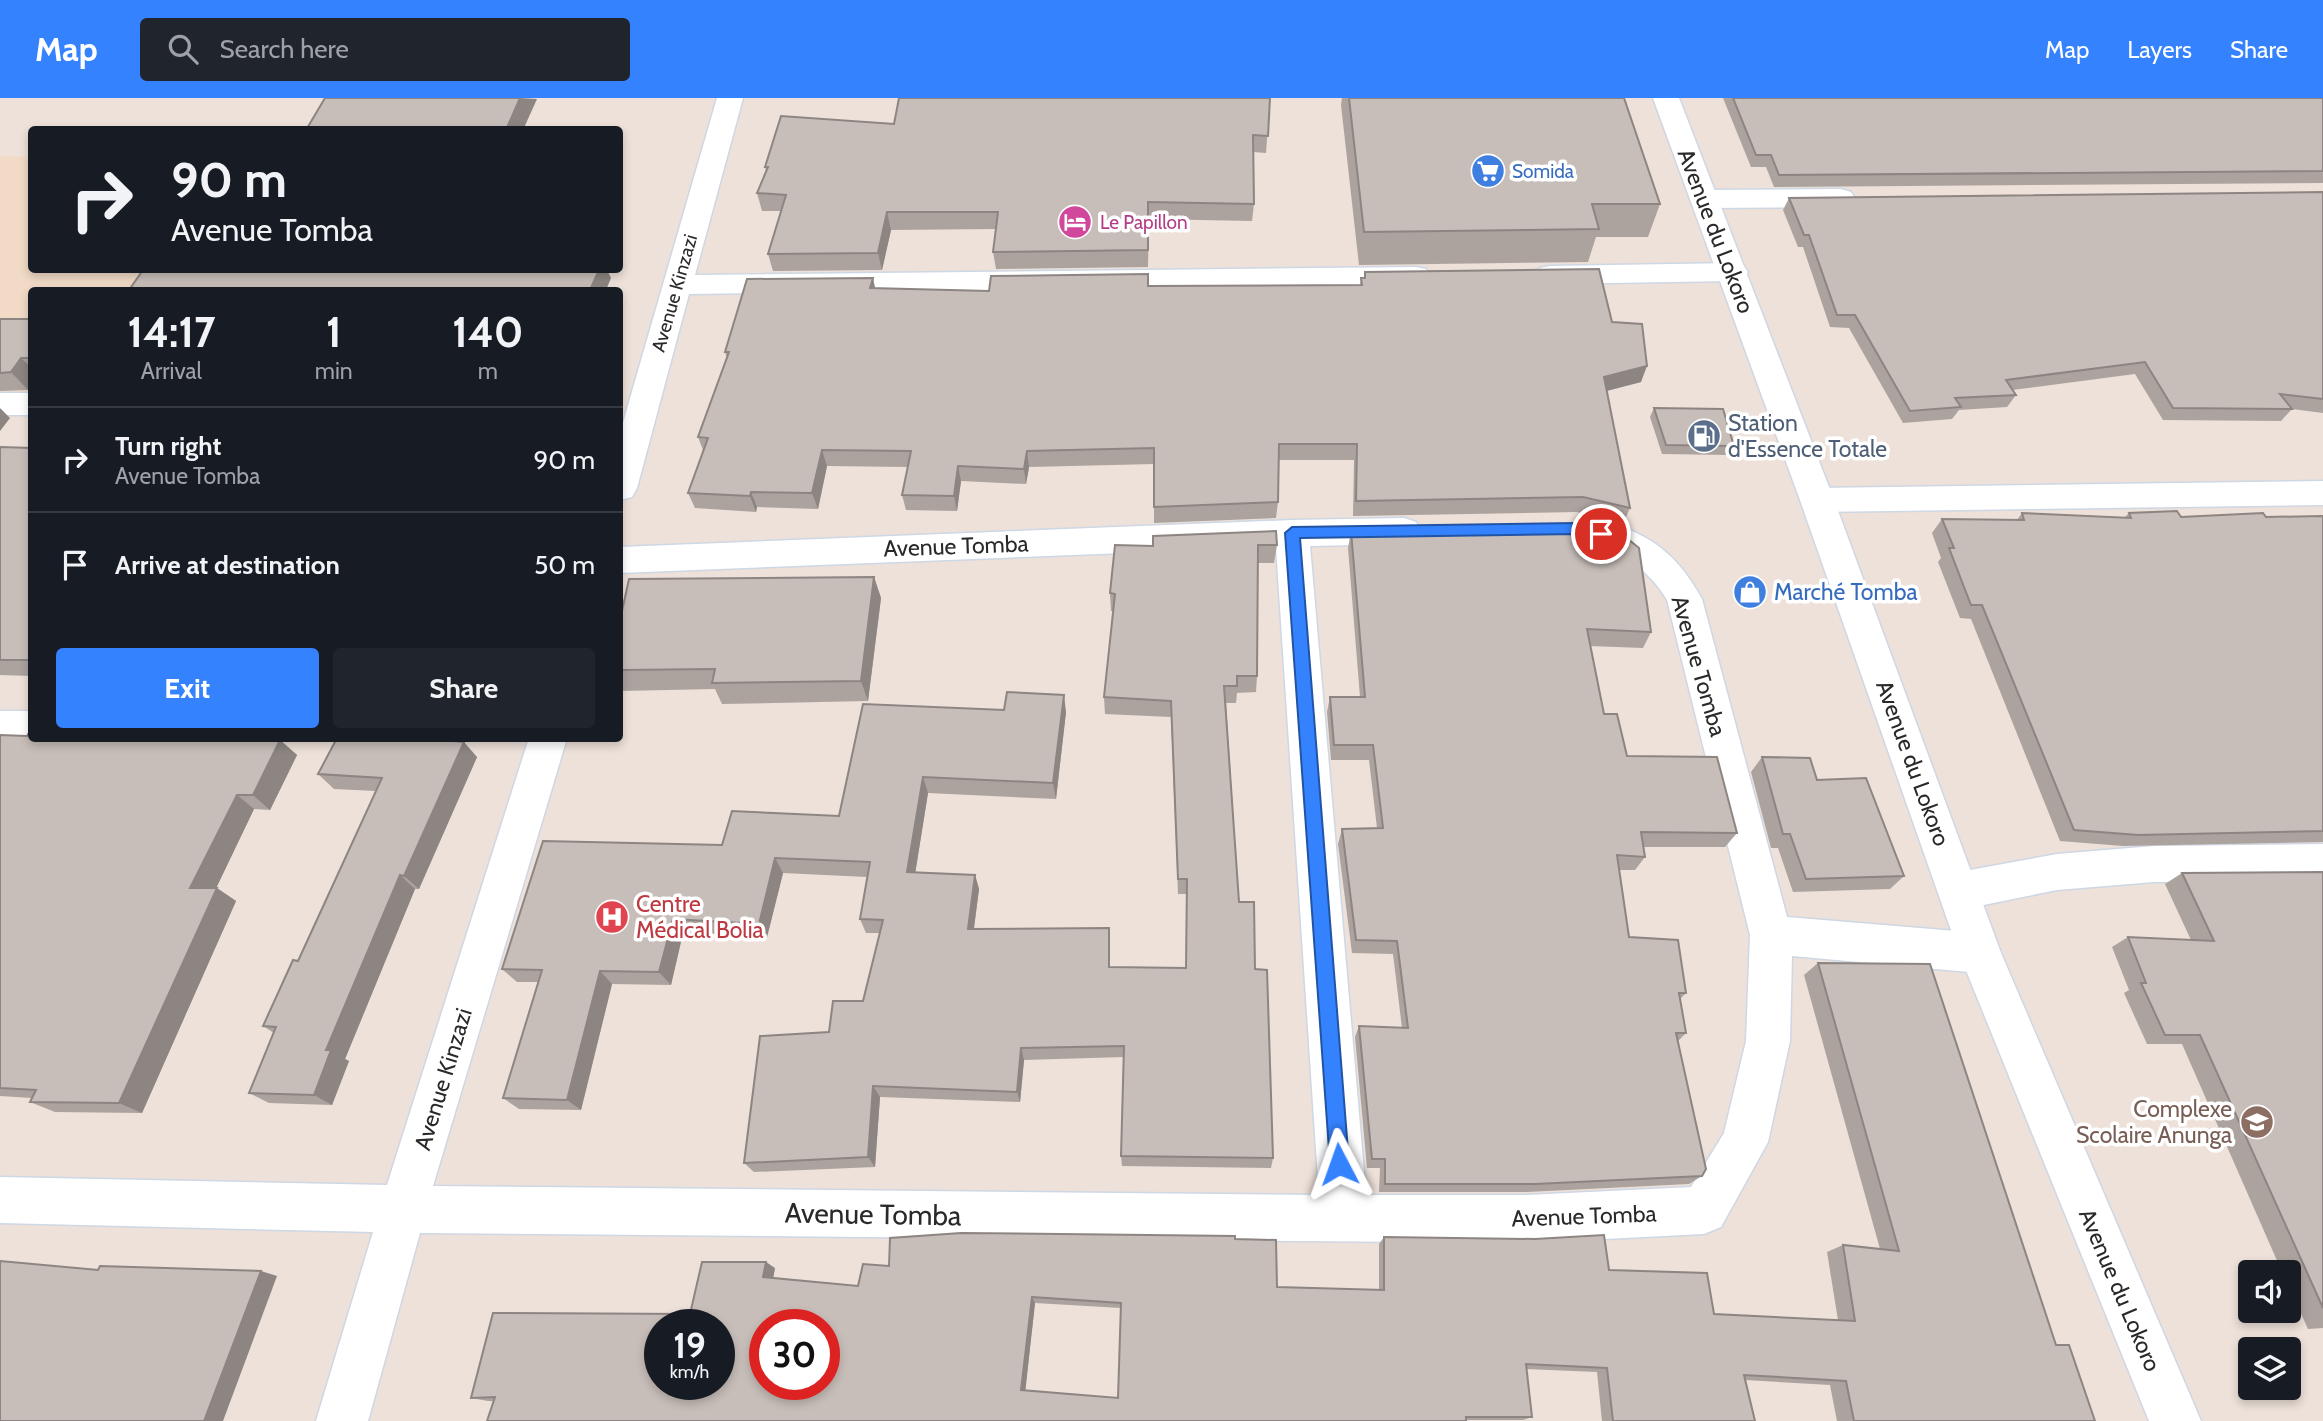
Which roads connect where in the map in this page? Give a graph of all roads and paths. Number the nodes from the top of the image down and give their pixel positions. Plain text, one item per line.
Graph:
1 (730, 98) edge
2 (1666, 98) edge
3 (1869, 198) edge
4 (1704, 199) junction
5 (1733, 272) junction
6 (1525, 275) edge
7 (1441, 276) edge
8 (677, 285) junction
9 (0, 404) edge
10 (28, 404) edge
11 (630, 406) edge
12 (623, 463) edge
13 (2323, 493) edge
14 (1817, 500) junction
15 (1564, 529) edge
16 (1441, 530) edge
17 (1292, 533) junction
18 (623, 560) edge
19 (0, 727) edge
20 (28, 727) edge
21 (547, 742) edge
22 (2323, 862) edge
23 (1959, 891) junction
24 (1771, 935) junction
25 (1980, 953) junction
26 (0, 1200) edge
27 (403, 1209) junction
28 (1344, 1219) junction
29 (342, 1421) edge
30 (2175, 1421) edge

1 - 8 street, Avenue Kinzazi
2 - 4 street, Avenue du Lokoro
3 - 4 street
4 - 5 street, Avenue du Lokoro
5 - 6 street
5 - 14 street, Avenue du Lokoro
7 - 8 street
8 - 11 street, Avenue Kinzazi
9 - 10 street
11 - 12 street, Avenue Kinzazi
13 - 14 street
14 - 23 street, Avenue du Lokoro
15 - 24 street, Avenue Tomba
16 - 17 street, Avenue Tomba
17 - 18 street, Avenue Tomba
17 - 28 street
19 - 20 street
21 - 27 street, Avenue Kinzazi
22 - 23 street
23 - 25 street, Avenue du Lokoro
24 - 25 street
24 - 28 street, Avenue Tomba
25 - 30 street, Avenue du Lokoro
26 - 27 street, Avenue Tomba
27 - 28 street, Avenue Tomba
27 - 29 street, Avenue Kinzazi

